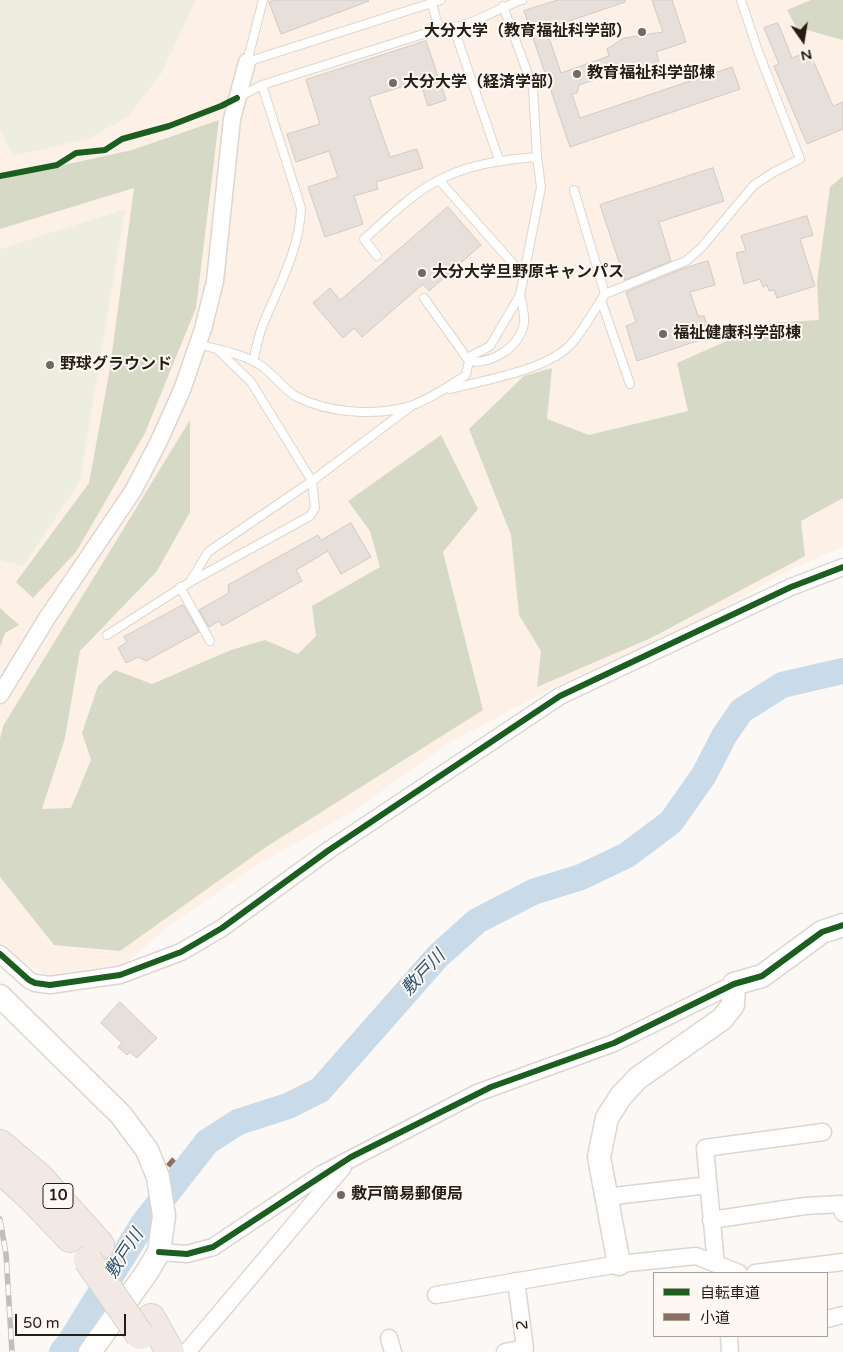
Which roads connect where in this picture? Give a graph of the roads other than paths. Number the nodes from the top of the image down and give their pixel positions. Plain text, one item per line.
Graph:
1 (263, 0) edge
2 (441, 0) edge
3 (522, 0) edge
4 (741, 0) edge
5 (432, 3) junction
6 (503, 6) junction
7 (439, 29) junction
8 (454, 29) junction
9 (247, 62) junction
10 (262, 85) junction
11 (237, 98) junction
12 (537, 157) junction
13 (499, 160) junction
14 (439, 180) junction
15 (574, 190) dead end
16 (377, 256) dead end
17 (523, 276) junction
18 (520, 295) junction
19 (603, 297) junction
20 (424, 298) dead end
21 (198, 344) junction
22 (218, 350) junction
23 (253, 361) junction
24 (469, 361) junction
25 (630, 384) dead end
26 (444, 390) junction
27 (412, 406) junction
28 (312, 481) junction
29 (843, 567) edge
30 (190, 582) junction
31 (180, 587) junction
32 (106, 635) dead end
33 (210, 641) dead end
34 (0, 695) edge
35 (843, 925) edge
36 (0, 954) edge
37 (734, 984) junction
38 (0, 996) edge
39 (823, 1132) dead end
40 (351, 1157) junction
41 (7, 1162) edge
42 (708, 1185) junction
43 (606, 1197) junction
44 (843, 1214) edge
45 (711, 1220) junction
46 (159, 1252) junction
47 (843, 1262) edge
48 (619, 1264) junction
49 (713, 1266) edge
50 (735, 1272) edge
51 (762, 1272) edge
52 (516, 1281) junction
53 (436, 1295) dead end
54 (843, 1315) edge
55 (828, 1319) edge
56 (146, 1335) edge
57 (729, 1337) edge
58 (90, 1352) edge
59 (170, 1352) edge
60 (187, 1352) edge
61 (505, 1352) edge
62 (730, 1352) edge

1 - 9 lane
2 - 5 lane
3 - 6 lane
4 - 19 lane
5 - 7 lane
5 - 9 lane
6 - 8 lane
6 - 12 lane
7 - 8 lane
7 - 10 lane
8 - 13 lane
9 - 11 street
10 - 11 lane
10 - 23 lane
11 - 21 street
12 - 13 lane
12 - 17 lane
13 - 14 lane
14 - 16 lane
14 - 17 lane
15 - 19 lane
17 - 18 lane
18 - 24 lane
18 - 24 lane
19 - 25 lane
19 - 26 lane
20 - 24 lane
21 - 22 lane
21 - 34 street
22 - 23 lane
22 - 28 lane
23 - 27 lane
24 - 26 lane
26 - 27 lane
27 - 28 lane
28 - 30 lane
28 - 30 lane
29 - 36 street
30 - 31 lane
31 - 32 lane
31 - 33 lane
35 - 37 street
37 - 40 street
37 - 43 street
38 - 46 street
39 - 42 street
40 - 46 street
40 - 60 street
41 - 56 highway, 10, bridge
42 - 43 street
42 - 45 street
43 - 48 street
44 - 45 street
45 - 49 street
46 - 58 street
47 - 51 street
48 - 49 street
48 - 52 street
49 - 50 street
52 - 53 street
52 - 61 street, 2
54 - 55 street
56 - 59 highway, 10
57 - 62 street

